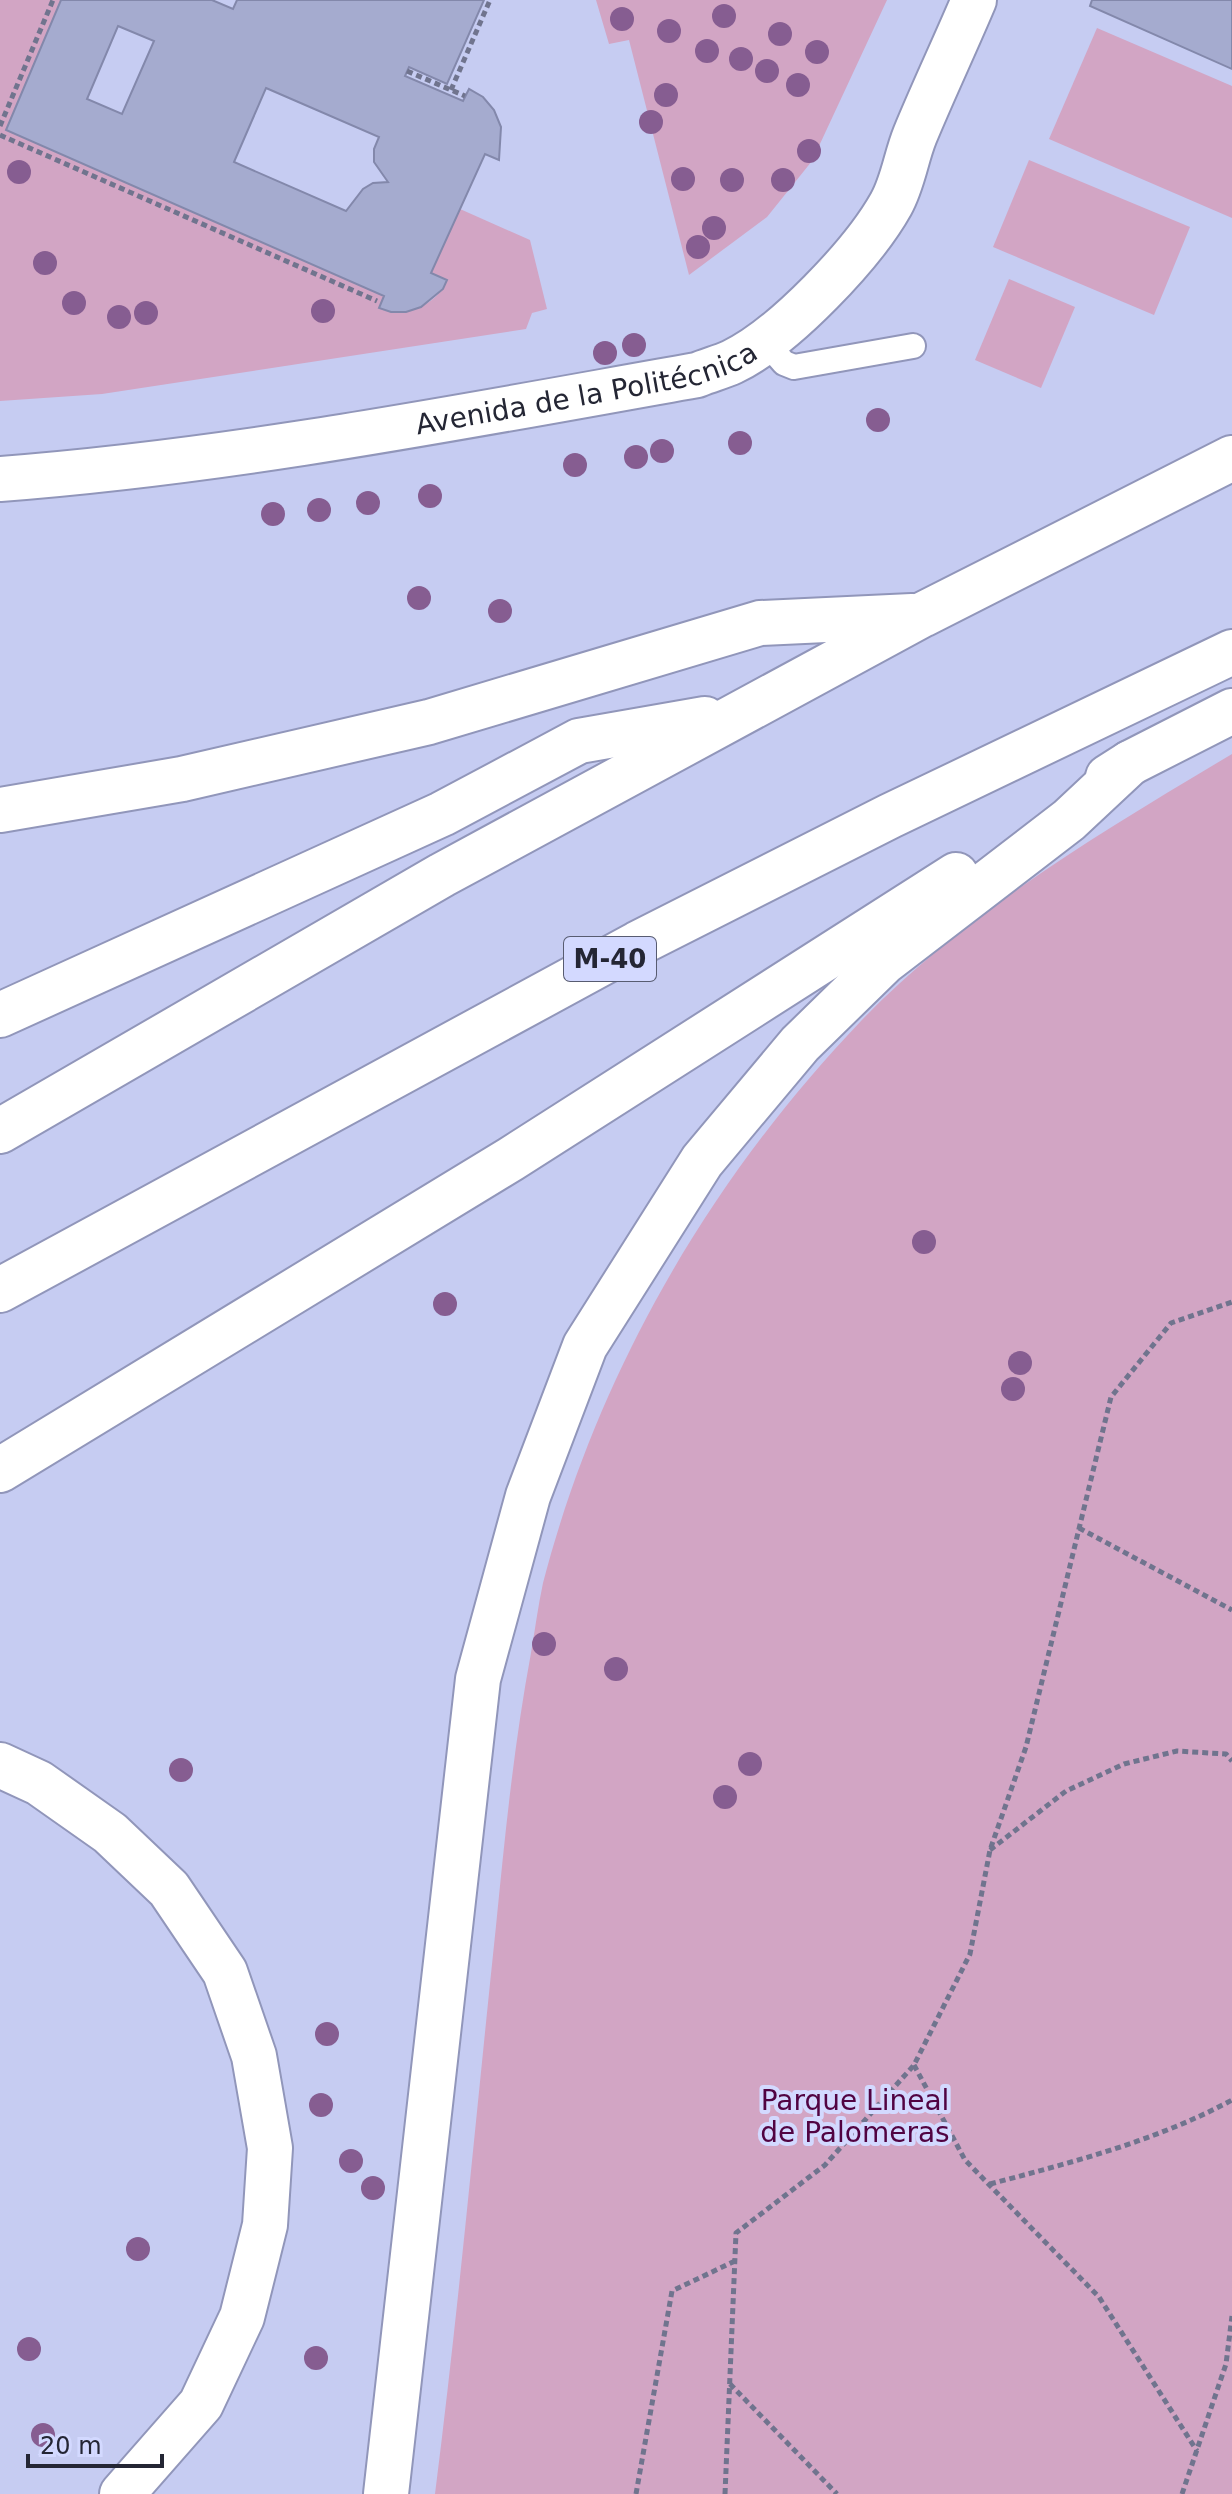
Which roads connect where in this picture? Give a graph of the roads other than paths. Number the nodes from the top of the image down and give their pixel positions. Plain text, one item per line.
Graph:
1 (974, 0) edge
2 (765, 341) junction
3 (913, 346) dead end
4 (1232, 458) edge
5 (0, 479) edge
6 (922, 615) junction
7 (1232, 652) edge
8 (1232, 711) edge
9 (742, 712) junction
10 (1130, 763) junction
11 (0, 810) edge
12 (0, 1015) edge
13 (0, 1131) edge
14 (0, 1290) edge
15 (0, 1470) edge
16 (0, 1765) edge
17 (122, 2494) edge
18 (386, 2494) edge

1 - 2 main road, Avenida de la Politécnica
2 - 3 lane
2 - 5 main road, Avenida de la Politécnica
4 - 6 main road
6 - 9 main road
6 - 11 main road
7 - 14 main road, M-40
8 - 10 main road
9 - 12 main road
9 - 13 main road
10 - 15 main road
10 - 18 main road
16 - 17 main road

